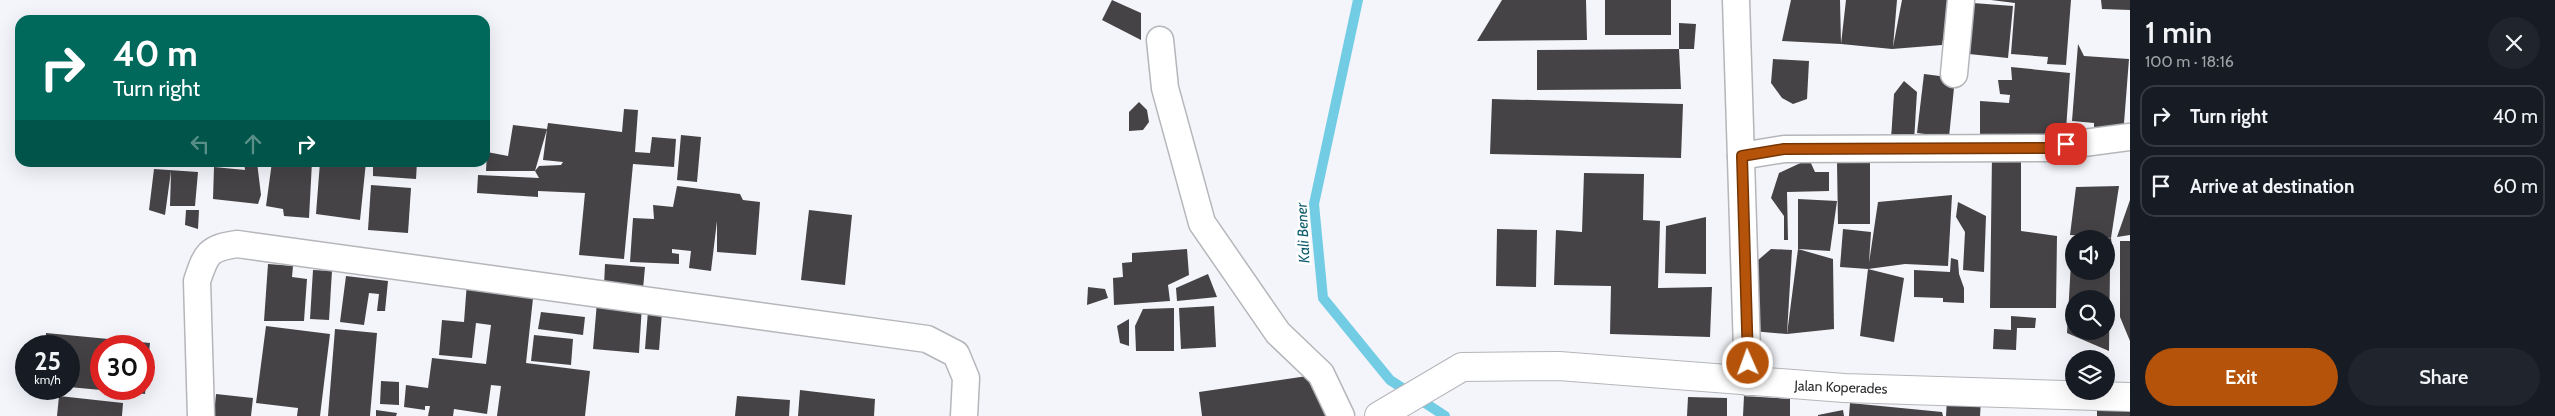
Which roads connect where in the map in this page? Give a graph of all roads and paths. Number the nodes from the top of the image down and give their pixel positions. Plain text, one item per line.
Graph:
1 (1736, 0) edge
2 (1961, 0) edge
3 (1160, 40) dead end
4 (1954, 74) dead end
5 (2130, 137) edge
6 (1742, 156) junction
7 (1748, 382) junction
8 (2130, 397) edge
9 (201, 416) edge
10 (964, 416) edge
11 (1341, 416) edge
12 (1379, 416) edge

1 - 6 street
2 - 4 street
3 - 11 street
5 - 6 street
6 - 7 street
7 - 8 street, Jalan Koperades
7 - 12 street, Jalan Koperades
9 - 10 street

